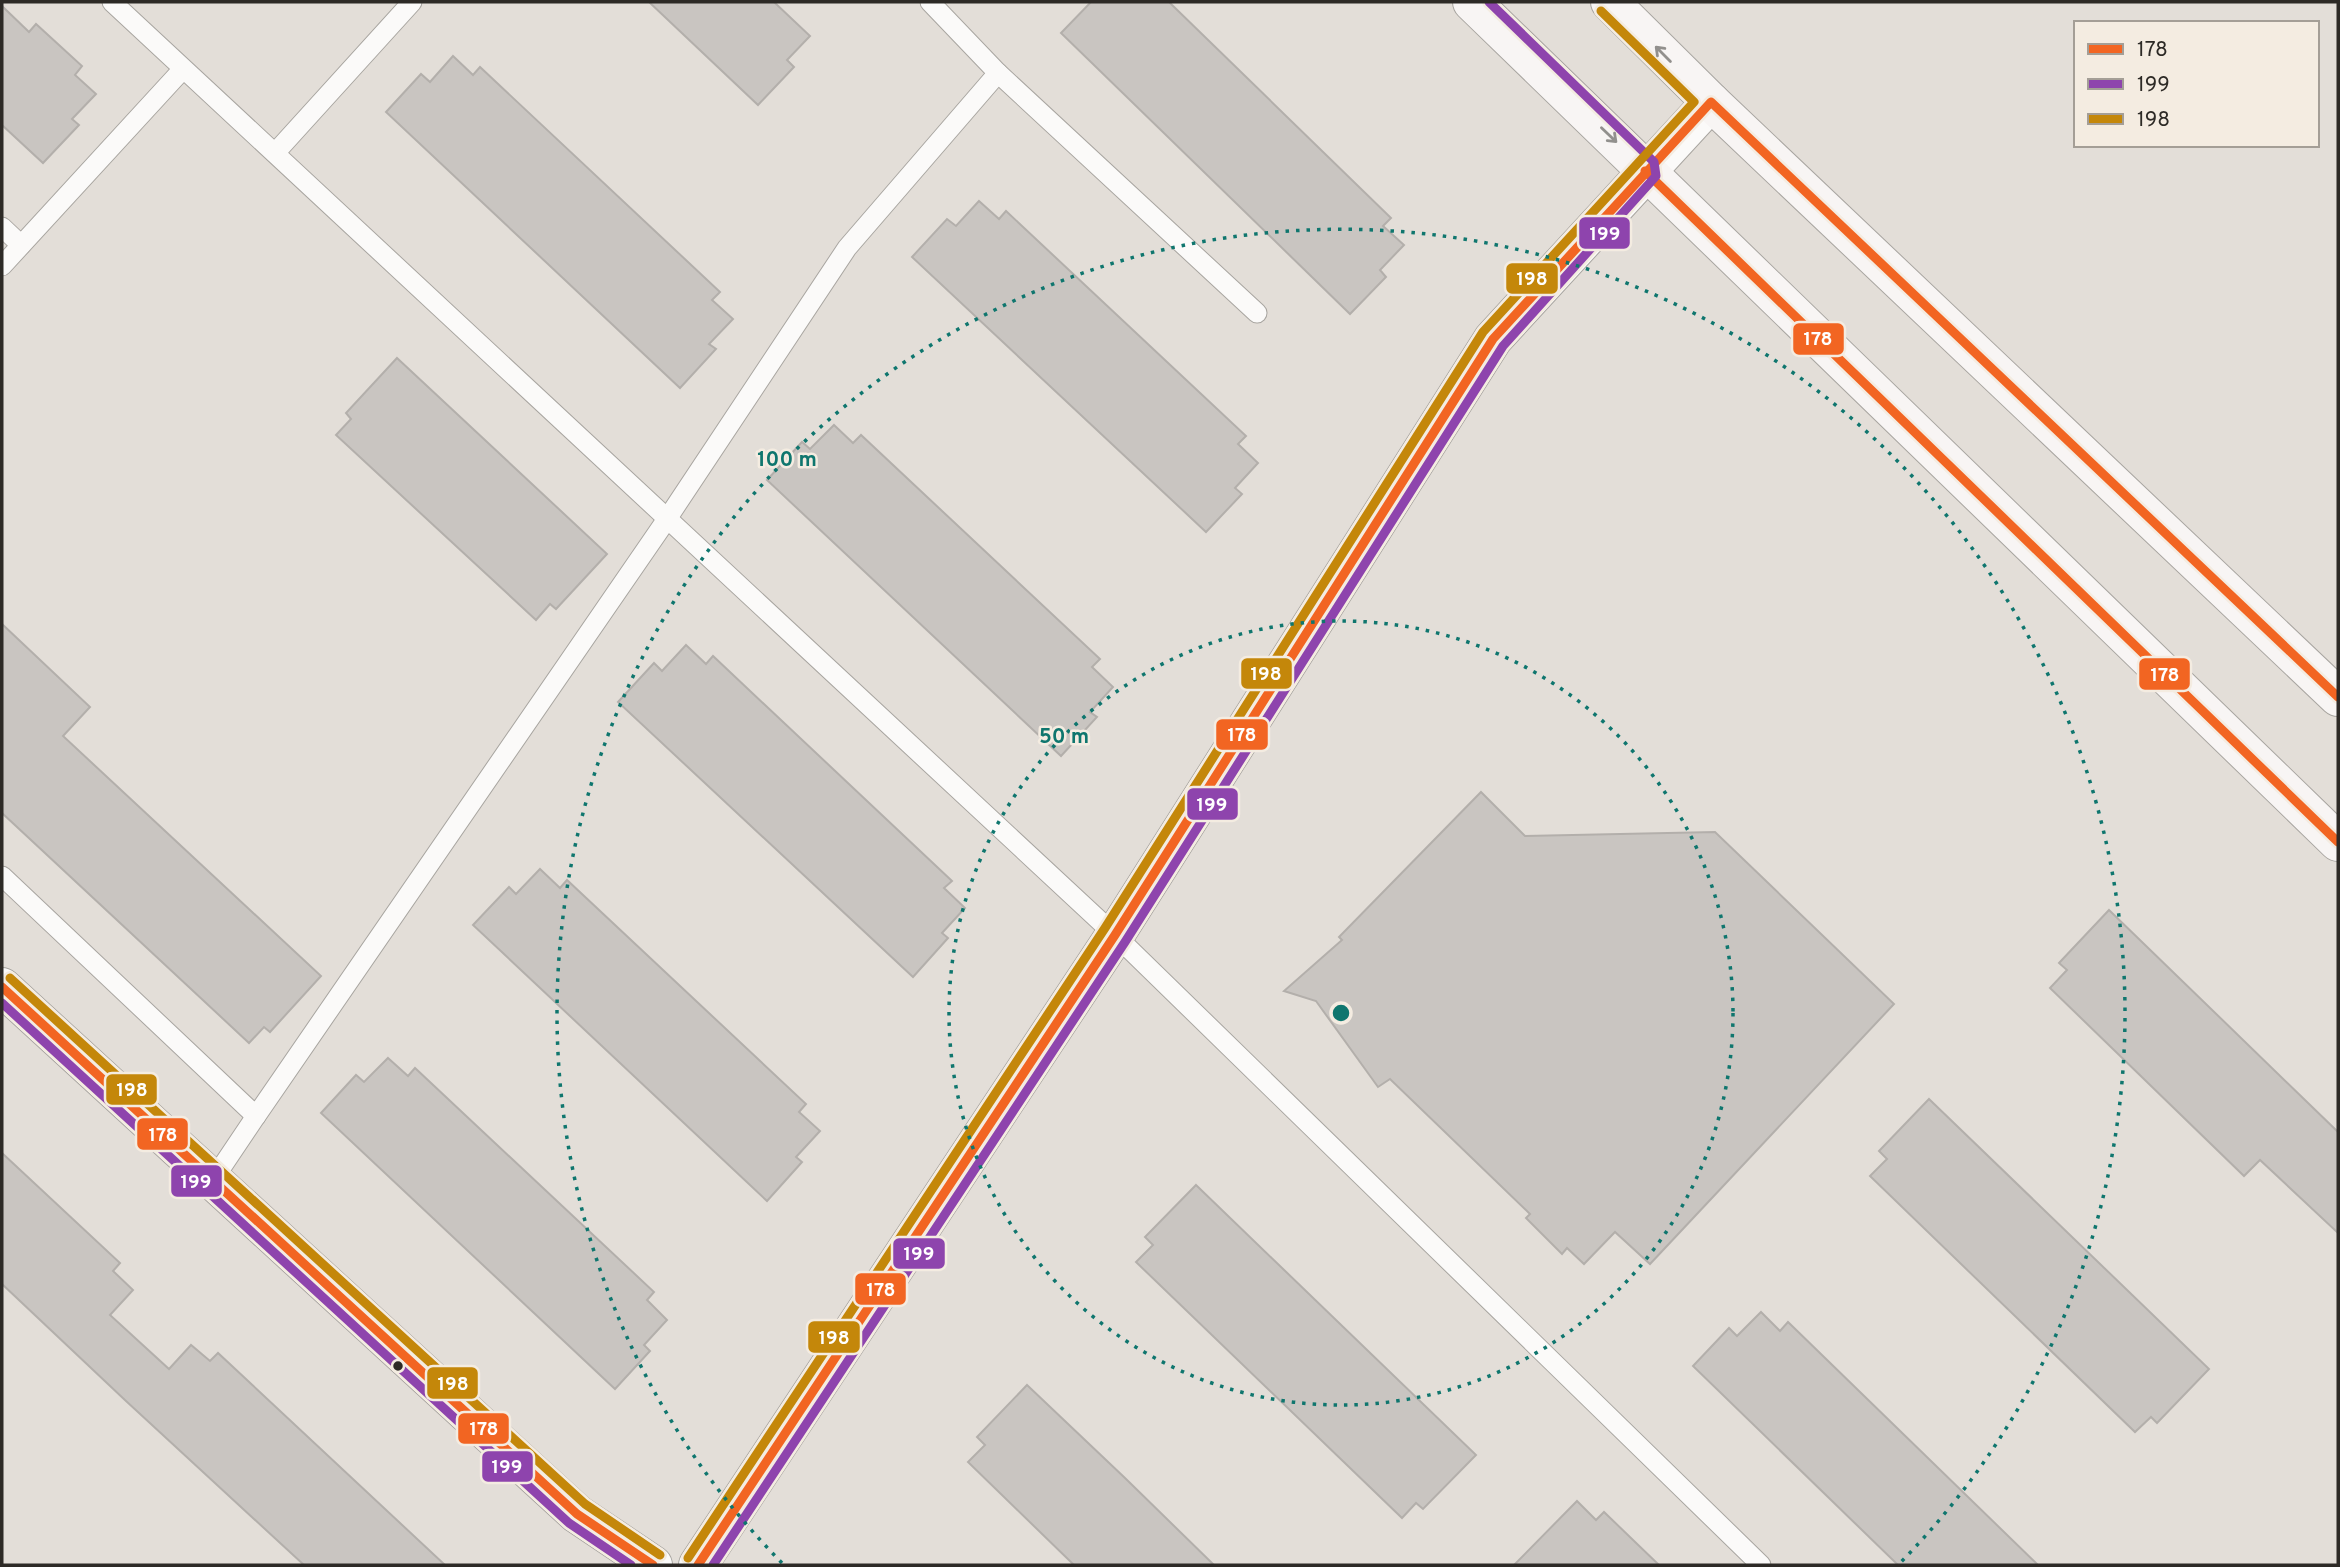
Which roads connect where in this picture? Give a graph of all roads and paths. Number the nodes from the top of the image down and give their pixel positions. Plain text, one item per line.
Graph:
1 (112, 2) edge
2 (412, 2) edge
3 (930, 2) edge
4 (1472, 2) edge
5 (1610, 2) edge
6 (183, 69) junction
7 (998, 73) junction
8 (1711, 102) junction
9 (275, 153) junction
10 (1645, 171) junction
11 (2, 227) edge
12 (21, 245) junction
13 (2, 266) edge
14 (1257, 313) dead end
15 (667, 519) junction
16 (2338, 697) edge
17 (2338, 842) edge
18 (2, 876) edge
19 (1115, 935) junction
20 (2, 988) edge
21 (256, 1116) junction
22 (213, 1180) junction
23 (653, 1565) edge
24 (698, 1565) edge
25 (1761, 1565) edge

1 - 6 lane
2 - 9 lane
3 - 7 lane
4 -> 10 main road
8 -> 5 main road
6 - 9 lane
6 - 12 lane
7 - 14 lane
7 - 15 lane
8 - 10 street
8 - 16 main road
9 - 15 lane
10 - 17 main road
10 - 19 street
11 - 12 lane
12 - 13 lane
15 - 19 lane
15 - 21 lane
18 - 21 lane
19 - 24 street
19 - 25 lane
20 - 22 street
21 - 22 lane
22 - 23 street

